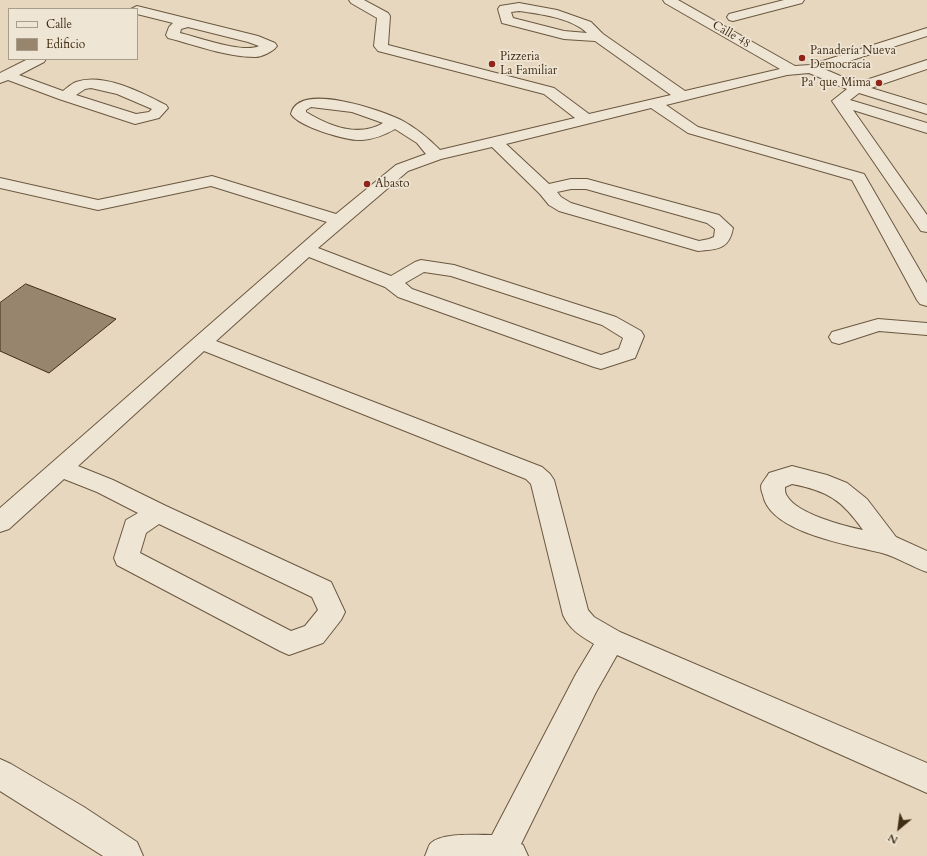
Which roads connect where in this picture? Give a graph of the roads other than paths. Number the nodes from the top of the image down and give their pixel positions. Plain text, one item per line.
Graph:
1 (152, 0) edge
2 (356, 0) edge
3 (669, 0) edge
4 (798, 0) edge
5 (136, 8) edge
6 (138, 10) edge
7 (733, 17) dead end
8 (187, 23) junction
9 (927, 32) edge
10 (598, 37) junction
11 (37, 60) edge
12 (927, 64) edge
13 (811, 69) junction
14 (792, 70) junction
15 (4, 77) edge
16 (857, 88) junction
17 (64, 96) junction
18 (682, 96) junction
19 (839, 101) junction
20 (653, 103) junction
21 (927, 110) edge
22 (587, 120) junction
23 (395, 123) junction
24 (927, 128) edge
25 (495, 142) junction
26 (436, 156) junction
27 (0, 183) edge
28 (546, 190) junction
29 (339, 220) junction
30 (927, 227) edge
31 (305, 249) junction
32 (392, 283) junction
33 (927, 300) edge
34 (927, 329) edge
35 (839, 337) dead end
36 (202, 343) junction
37 (61, 468) junction
38 (158, 513) junction
39 (0, 522) edge
40 (887, 544) dead end
41 (927, 562) edge
42 (611, 640) junction
43 (0, 774) edge
44 (927, 778) edge
45 (506, 853) edge
46 (127, 856) edge
47 (441, 856) edge

1 - 5 street
2 - 22 street
3 - 14 street, Calle 48
4 - 7 street
6 - 8 street
8 - 8 street
9 - 13 street
10 - 10 street
10 - 18 street
11 - 15 street
12 - 16 street
13 - 14 street
13 - 16 street
14 - 18 street
15 - 17 street
16 - 19 street
16 - 21 street
17 - 17 street
18 - 20 street
19 - 24 street
19 - 30 street
20 - 22 street
20 - 33 street
22 - 25 street
23 - 23 street
23 - 26 street
25 - 26 street
25 - 28 street
26 - 29 street
27 - 29 street
28 - 28 street
29 - 31 street
31 - 32 street
31 - 36 street
32 - 32 street
34 - 35 street
36 - 37 street
36 - 42 street
37 - 38 street
37 - 39 street
38 - 38 street
40 - 41 street
42 - 44 street
42 - 45 street
43 - 46 street
45 - 47 street

